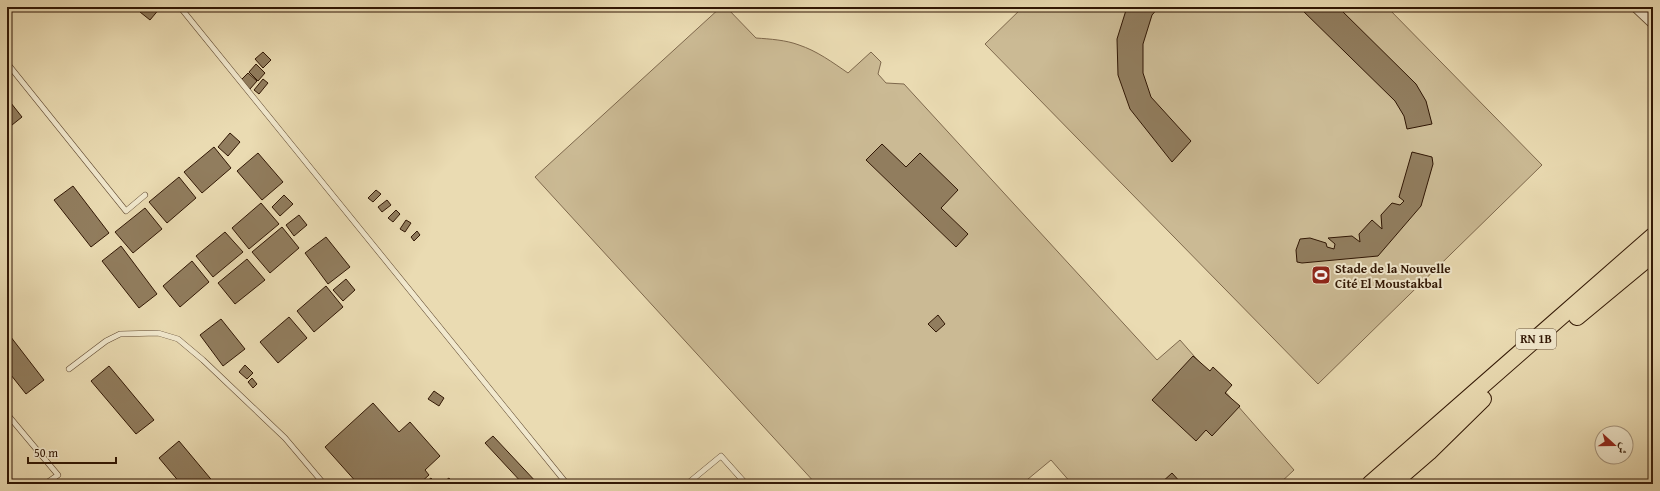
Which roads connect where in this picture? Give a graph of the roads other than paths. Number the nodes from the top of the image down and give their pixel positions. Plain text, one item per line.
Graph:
1 (180, 7) edge
2 (1636, 7) edge
3 (1653, 23) edge
4 (7, 63) edge
5 (145, 195) dead end
6 (1653, 236) edge
7 (1653, 254) edge
8 (69, 369) dead end
9 (7, 414) edge
10 (1424, 447) junction
11 (45, 484) edge
12 (324, 484) edge
13 (567, 484) edge
14 (687, 484) edge
15 (746, 484) edge
16 (1370, 484) edge
17 (1392, 484) edge

1 - 13 lane
2 - 3 street
4 - 5 lane
6 - 10 main road, RN 1B
7 - 10 main road, RN 1B
8 - 12 lane
9 - 11 lane
10 - 16 main road, RN 1B
10 - 17 main road, RN 1B
14 - 15 lane

